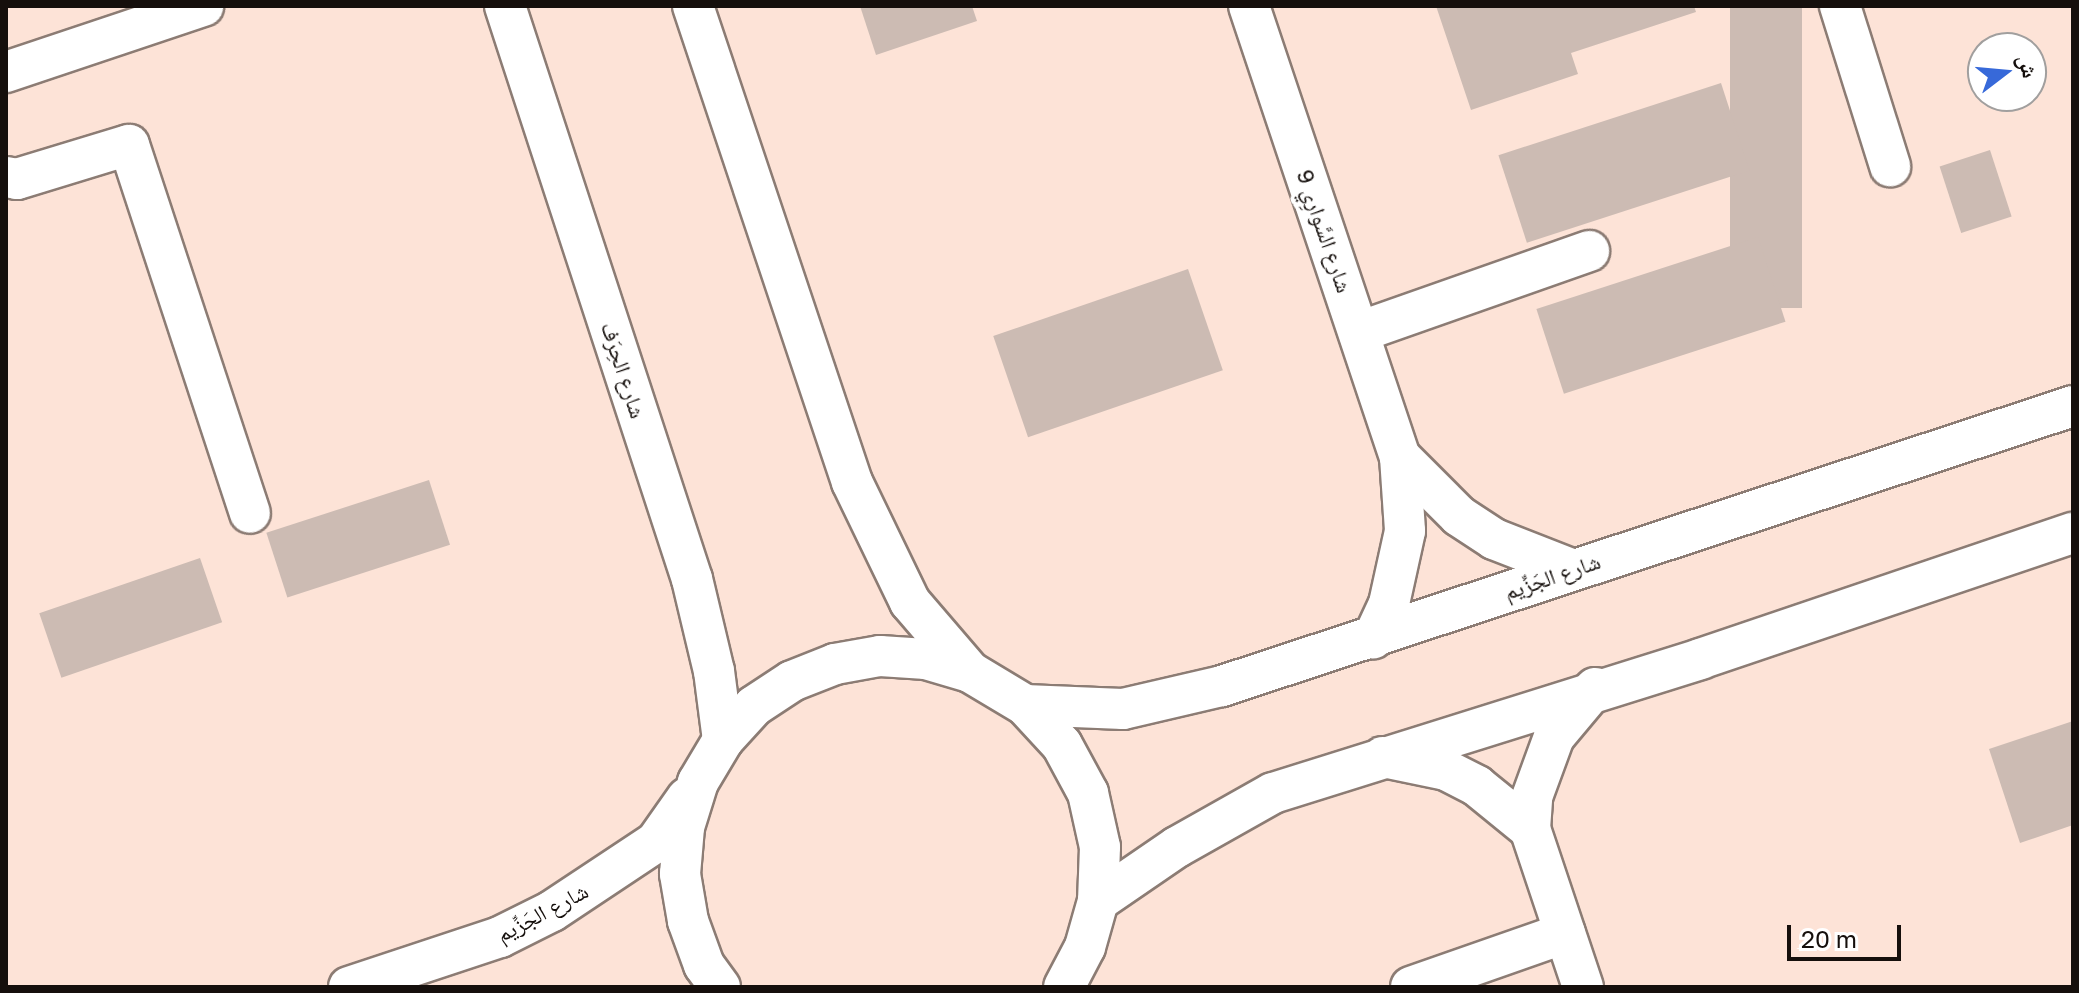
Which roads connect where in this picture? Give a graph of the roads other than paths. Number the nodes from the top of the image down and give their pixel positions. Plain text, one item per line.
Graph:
1 (203, 6) edge
2 (505, 6) edge
3 (693, 6) edge
4 (1249, 6) edge
5 (1840, 6) edge
6 (6, 72) edge
7 (1890, 166) dead end
8 (6, 177) edge
9 (1589, 251) dead end
10 (1359, 332) junction
11 (2073, 406) edge
12 (1400, 457) junction
13 (250, 513) dead end
14 (2073, 533) edge
15 (1571, 569) junction
16 (1373, 638) junction
17 (970, 672) junction
18 (1595, 688) junction
19 (1025, 705) junction
20 (723, 740) junction
21 (1379, 756) junction
22 (698, 782) junction
23 (1530, 829) junction
24 (1098, 901) junction
25 (1565, 933) junction
26 (349, 987) edge
27 (720, 987) edge
28 (1064, 987) edge
29 (1411, 987) edge
30 (1583, 987) edge

1 - 6 street
2 - 20 street, شارع الحِرَف
3 - 17 street
4 - 10 street, شارع السَّوارِي 9
5 - 7 street
8 - 13 street
9 - 10 street
10 - 12 street, شارع السَّوارِي 9
11 - 15 street, شارع الجَزِّيم
12 - 15 street, شارع السَّوارِي 9
12 - 16 street, شارع السَّوارِي 9
14 - 18 street
15 - 16 street, شارع الجَزِّيم
16 - 19 street, شارع الجَزِّيم
17 - 19 street
17 - 20 street
18 - 21 street
18 - 23 street
19 - 24 street
20 - 22 street
21 - 23 street
21 - 24 street
22 - 26 street, شارع الجَزِّيم
22 - 27 street
23 - 25 street
24 - 28 street
25 - 29 street
25 - 30 street

